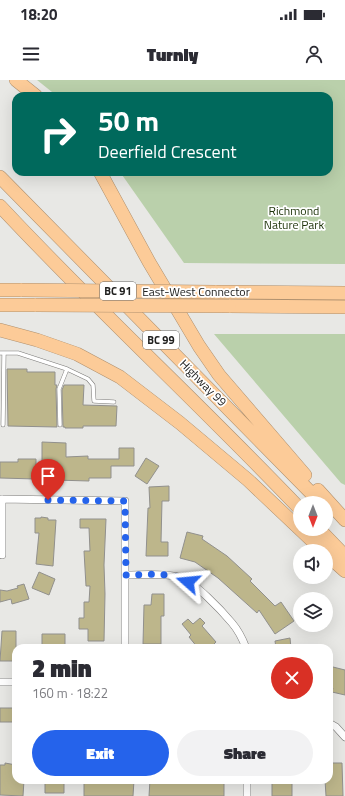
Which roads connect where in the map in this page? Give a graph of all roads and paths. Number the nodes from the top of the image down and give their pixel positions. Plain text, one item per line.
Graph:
1 (16, 80) edge
2 (31, 92) edge
3 (102, 176) edge
4 (0, 177) edge
5 (0, 206) edge
6 (0, 214) edge
7 (50, 260) junction
8 (0, 290) edge
9 (345, 293) edge
10 (0, 305) edge
11 (345, 307) edge
12 (0, 330) edge
13 (2, 353) edge
14 (67, 369) junction
15 (114, 402) dead end
16 (3, 425) dead end
17 (60, 425) dead end
18 (314, 496) edge
19 (1, 499) edge
20 (293, 502) edge
21 (333, 515) edge
22 (345, 520) edge
23 (345, 528) edge
24 (326, 536) edge
25 (316, 544) edge
26 (2, 555) dead end
27 (345, 556) edge
28 (333, 561) edge
29 (345, 572) edge
30 (126, 575) junction
31 (125, 644) edge
32 (245, 644) edge
33 (0, 682) edge
34 (12, 682) edge
35 (333, 725) edge
36 (345, 737) edge
37 (247, 784) edge
38 (247, 796) edge

1 - 2 highway
3 - 22 highway
4 - 18 highway, Highway 99 / BC 99
5 - 7 highway, Highway 99 / BC 99
6 - 7 highway
7 - 20 highway, Highway 99 / BC 99
8 - 9 highway, East-West Connector / BC 91, bridge
10 - 11 highway, East-West Connector / BC 91, bridge
12 - 25 highway
13 - 14 lane
13 - 16 lane
14 - 15 lane
14 - 17 lane
19 - 26 street
19 - 30 street
21 - 23 highway
24 - 27 highway
28 - 29 highway
30 - 31 street
30 - 32 street
33 - 34 street
35 - 36 street
37 - 38 street

